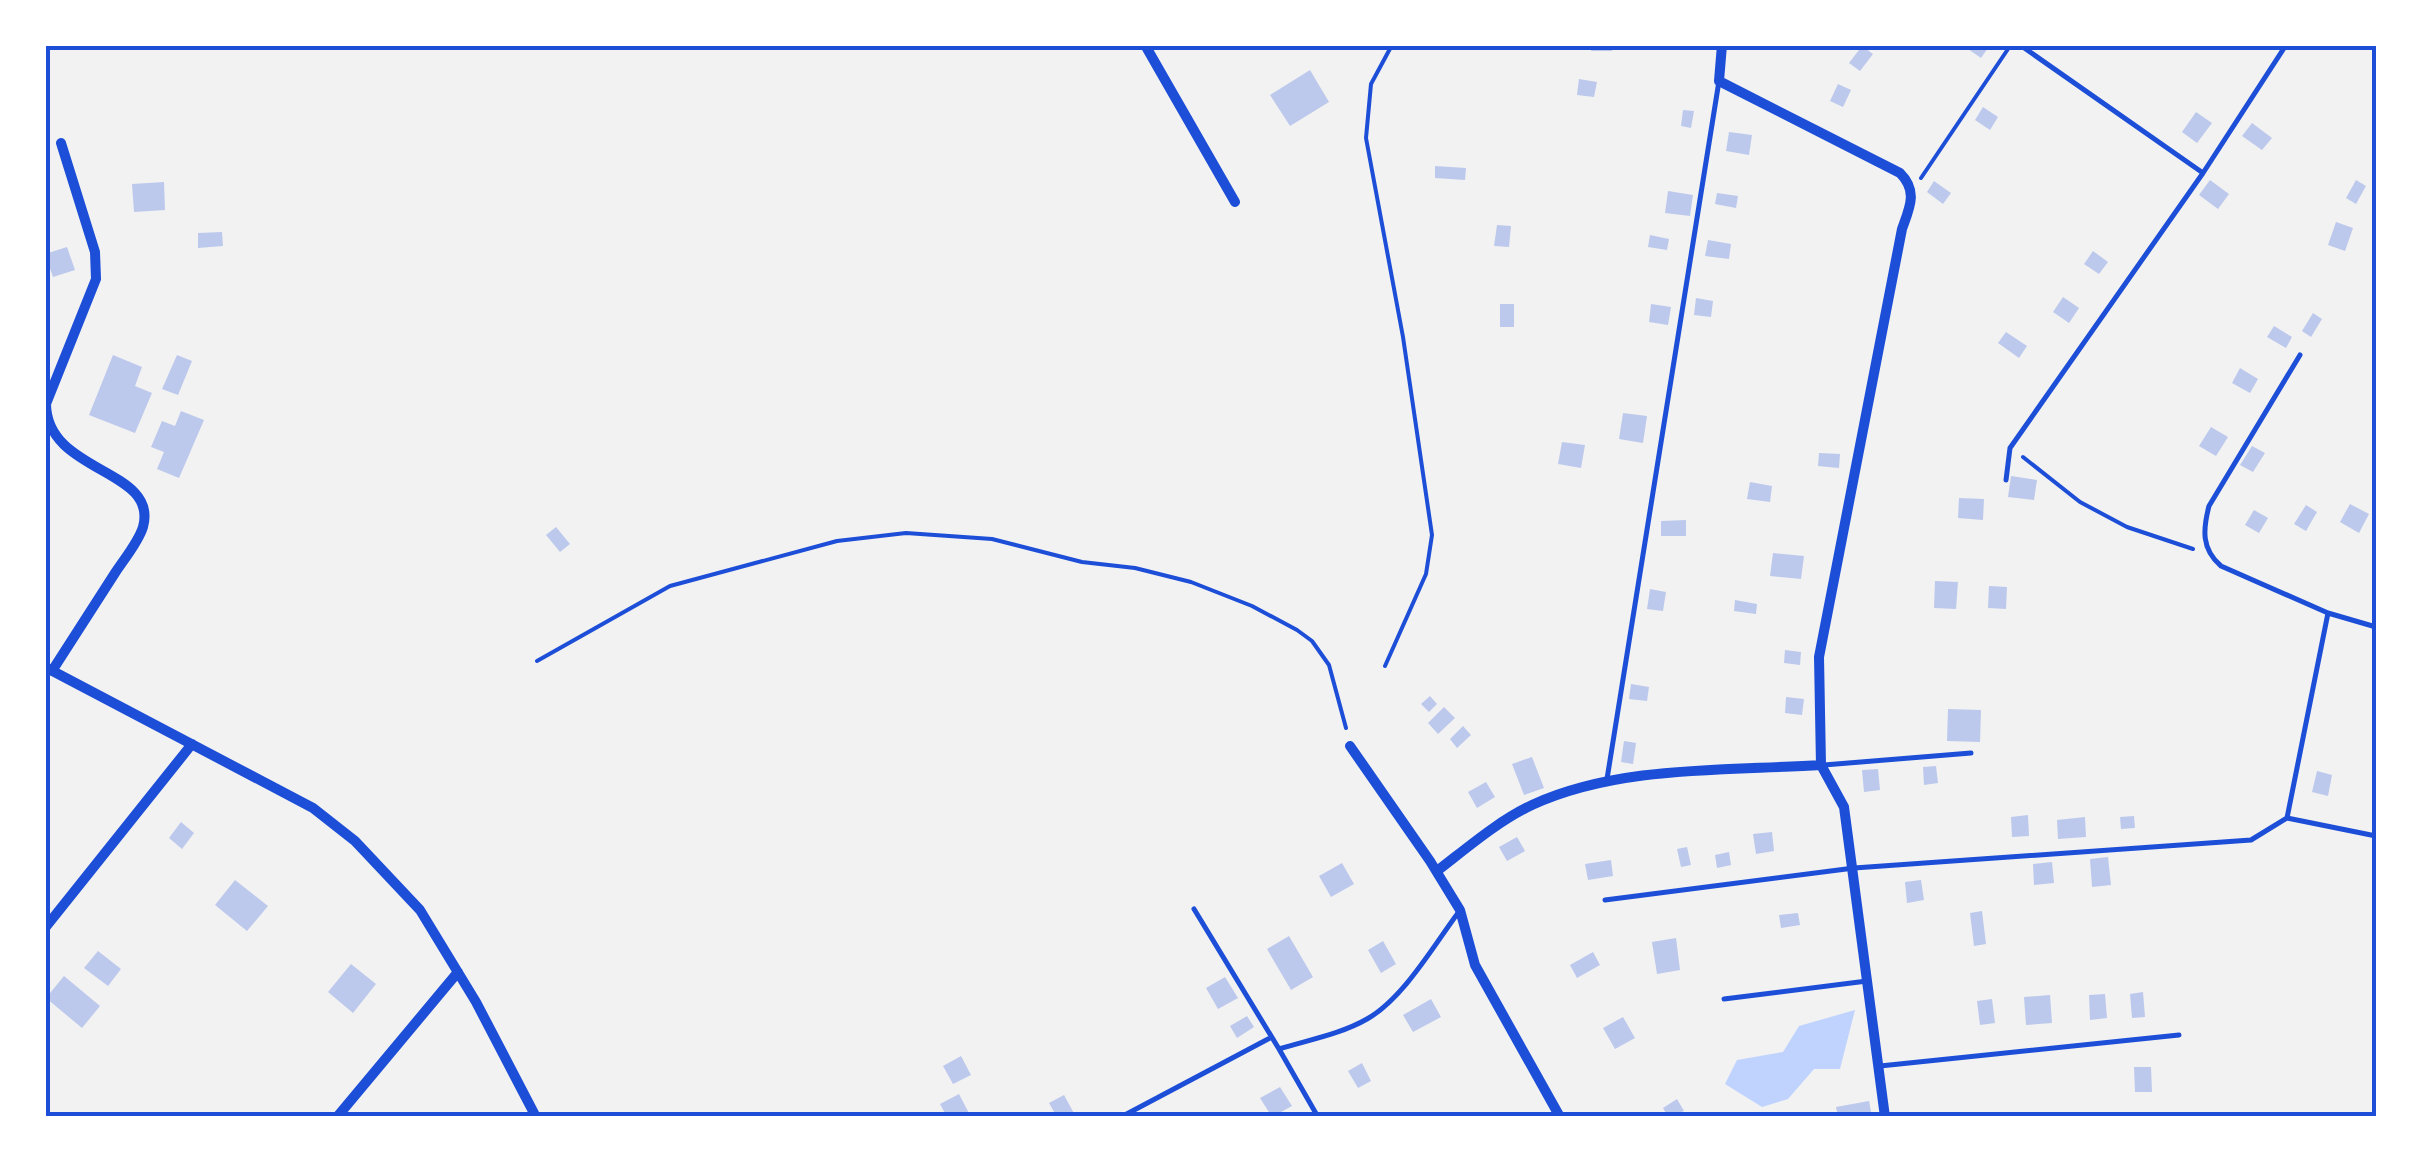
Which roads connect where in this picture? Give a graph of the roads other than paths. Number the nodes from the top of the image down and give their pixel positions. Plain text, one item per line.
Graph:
1 (1145, 45) edge
2 (1722, 45) edge
3 (2020, 45) edge
4 (2286, 45) edge
5 (1720, 81) junction
6 (61, 143) dead end
7 (2203, 173) junction
8 (1235, 202) dead end
9 (2300, 355) dead end
10 (2006, 480) dead end
11 (2328, 613) junction
12 (2376, 627) edge
13 (49, 669) edge
14 (192, 744) junction
15 (1350, 746) road end
16 (1971, 753) dead end
17 (1821, 765) junction
18 (1607, 779) junction
19 (2287, 818) junction
20 (2376, 836) edge
21 (1854, 868) junction
22 (1437, 872) junction
23 (1605, 900) dead end
24 (1194, 909) dead end
25 (1460, 910) junction
26 (45, 928) edge
27 (458, 972) junction
28 (1866, 982) junction
29 (1724, 1000) dead end
30 (2179, 1035) dead end
31 (1270, 1038) junction
32 (1279, 1049) junction
33 (1877, 1066) junction
34 (338, 1117) edge
35 (536, 1117) edge
36 (1121, 1117) edge
37 (1318, 1117) edge
38 (1560, 1117) edge
39 (1885, 1117) edge

1 - 8 street
2 - 5 street
3 - 7 lane
4 - 7 lane
5 - 17 street
5 - 18 lane
6 - 13 street
7 - 10 lane
9 - 11 lane
11 - 12 lane
11 - 19 lane
13 - 14 street
14 - 26 street
14 - 27 street
15 - 22 street
16 - 17 lane
17 - 18 street
17 - 21 street
18 - 22 street
19 - 20 lane
19 - 21 lane
21 - 23 lane
21 - 28 street
22 - 25 street
24 - 31 lane
25 - 32 lane
25 - 38 street
27 - 34 street
27 - 35 street
28 - 29 lane
28 - 33 street
30 - 33 lane
31 - 32 lane
31 - 36 lane
32 - 37 lane
33 - 39 street

